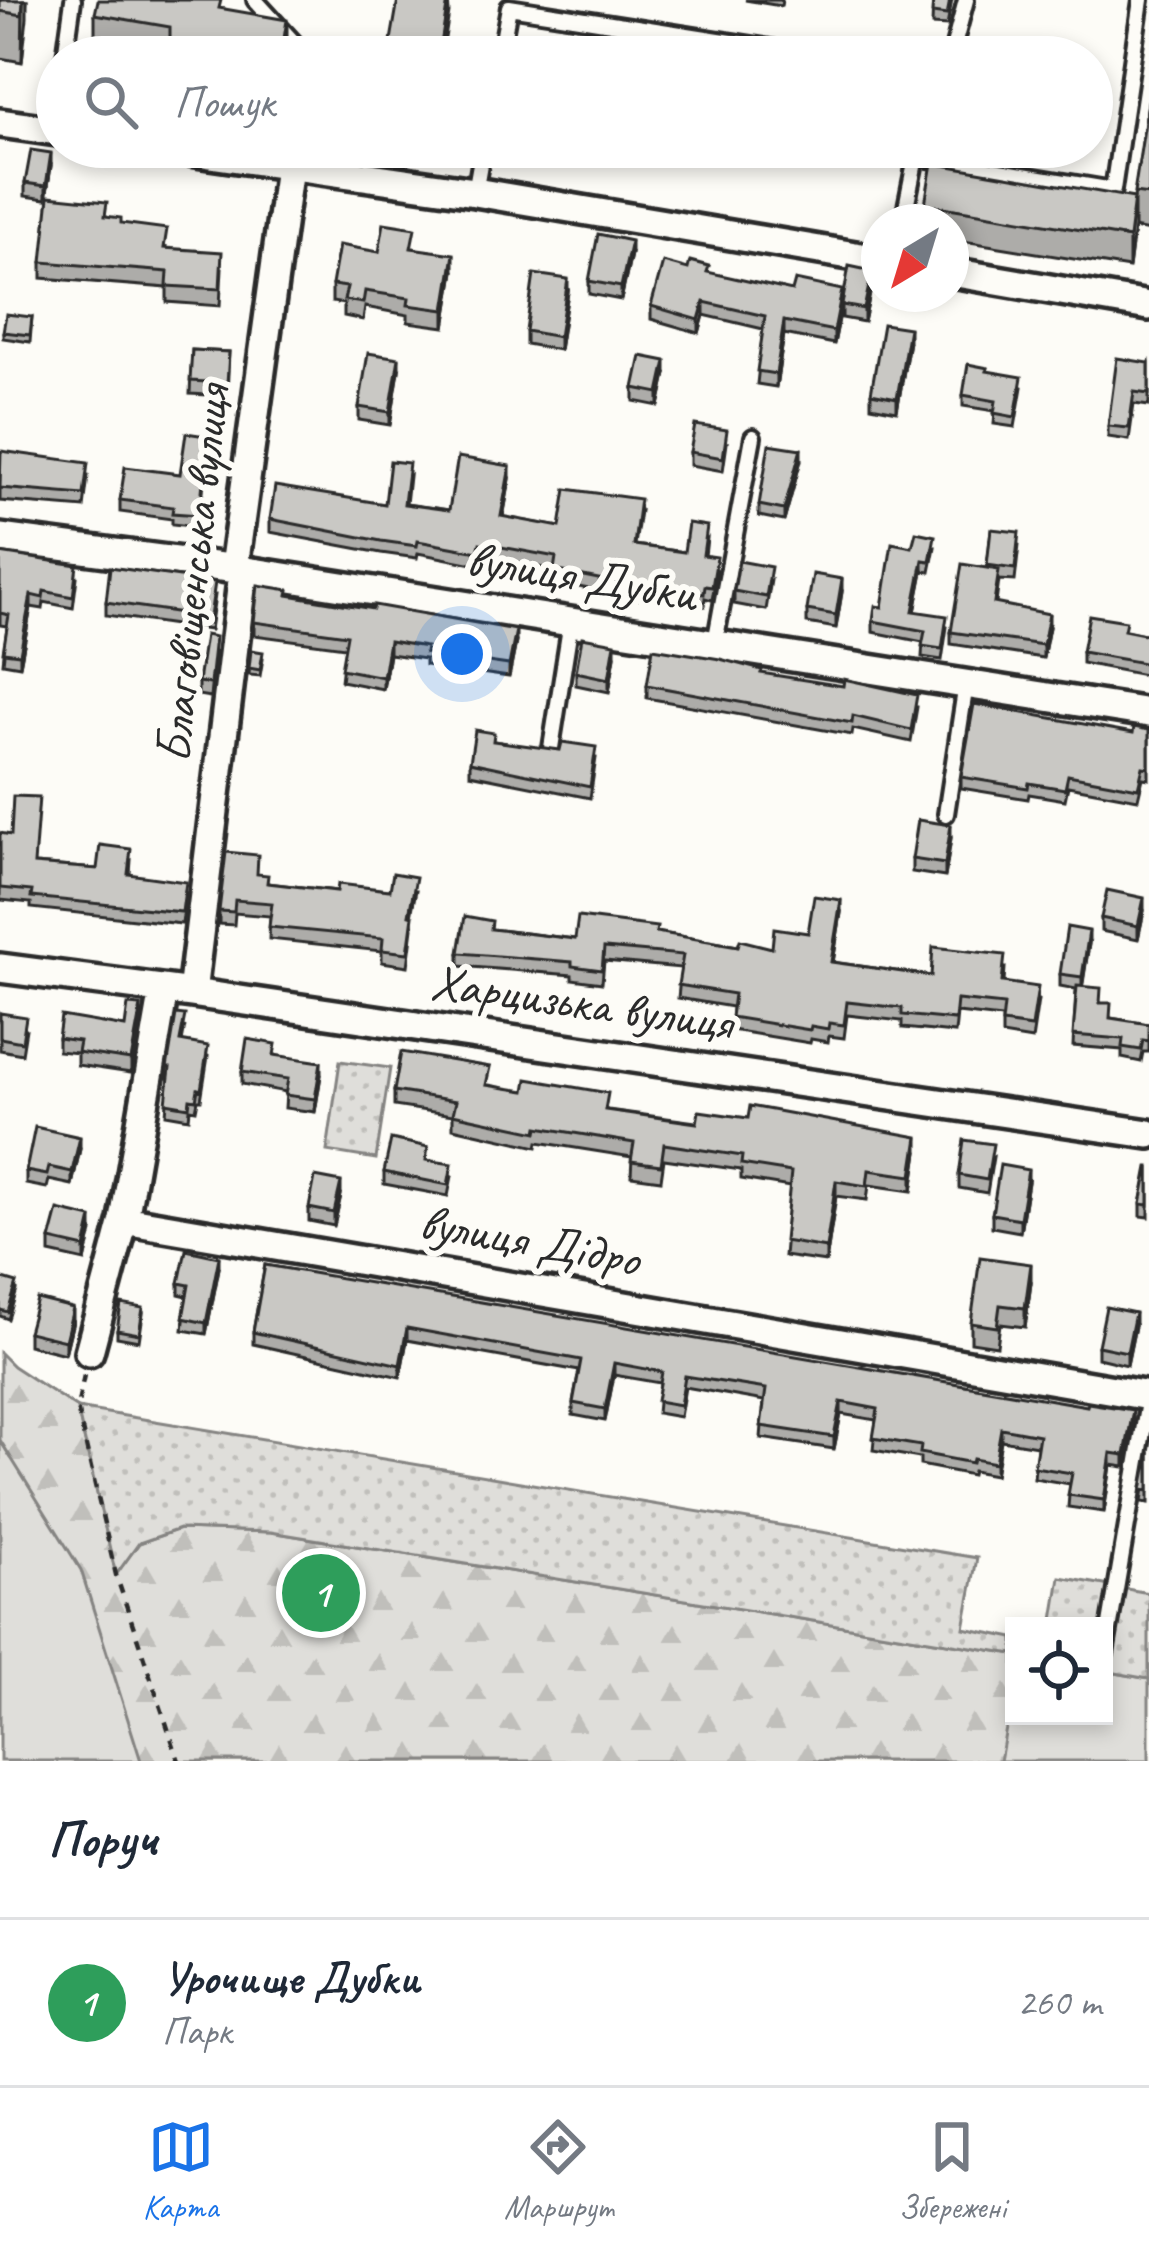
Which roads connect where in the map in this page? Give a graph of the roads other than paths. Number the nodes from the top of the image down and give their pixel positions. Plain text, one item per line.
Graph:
1 (74, 0) edge
2 (256, 0) edge
3 (966, 0) edge
4 (1141, 0) edge
5 (509, 4) edge
6 (68, 36) edge
7 (288, 36) edge
8 (504, 36) edge
9 (702, 36) edge
10 (957, 36) edge
11 (0, 123) edge
12 (36, 123) edge
13 (289, 168) edge
14 (349, 168) edge
15 (479, 168) edge
16 (914, 168) edge
17 (1000, 168) edge
18 (475, 192) junction
19 (907, 204) edge
20 (861, 257) edge
21 (969, 275) edge
22 (1149, 306) edge
23 (753, 437) dead end
24 (0, 538) edge
25 (243, 572) junction
26 (571, 621) junction
27 (715, 644) junction
28 (966, 684) junction
29 (1149, 713) edge
30 (551, 748) edge
31 (946, 814) dead end
32 (0, 968) edge
33 (178, 992) junction
34 (1149, 1134) edge
35 (124, 1220) junction
36 (89, 1352) road end
37 (1149, 1396) edge
38 (1111, 1617) edge

1 - 6 lane
2 - 7 lane
3 - 10 lane
4 - 17 lane
5 - 8 lane
5 - 9 lane
11 - 12 street
13 - 25 street, Благовіщенська вулиця
14 - 18 street
15 - 18 lane
16 - 19 lane
18 - 20 street
21 - 22 street
23 - 27 lane
24 - 25 street, вулиця Дубки
25 - 26 street, вулиця Дубки
25 - 33 street, Благовіщенська вулиця
26 - 27 street, вулиця Дубки
26 - 30 lane
27 - 28 street, вулиця Дубки
28 - 29 street, вулиця Дубки
28 - 31 lane
32 - 33 street, Харцизька вулиця
33 - 34 street, Харцизька вулиця
33 - 35 street
35 - 36 street
35 - 37 street, вулиця Дідро
37 - 38 lane

